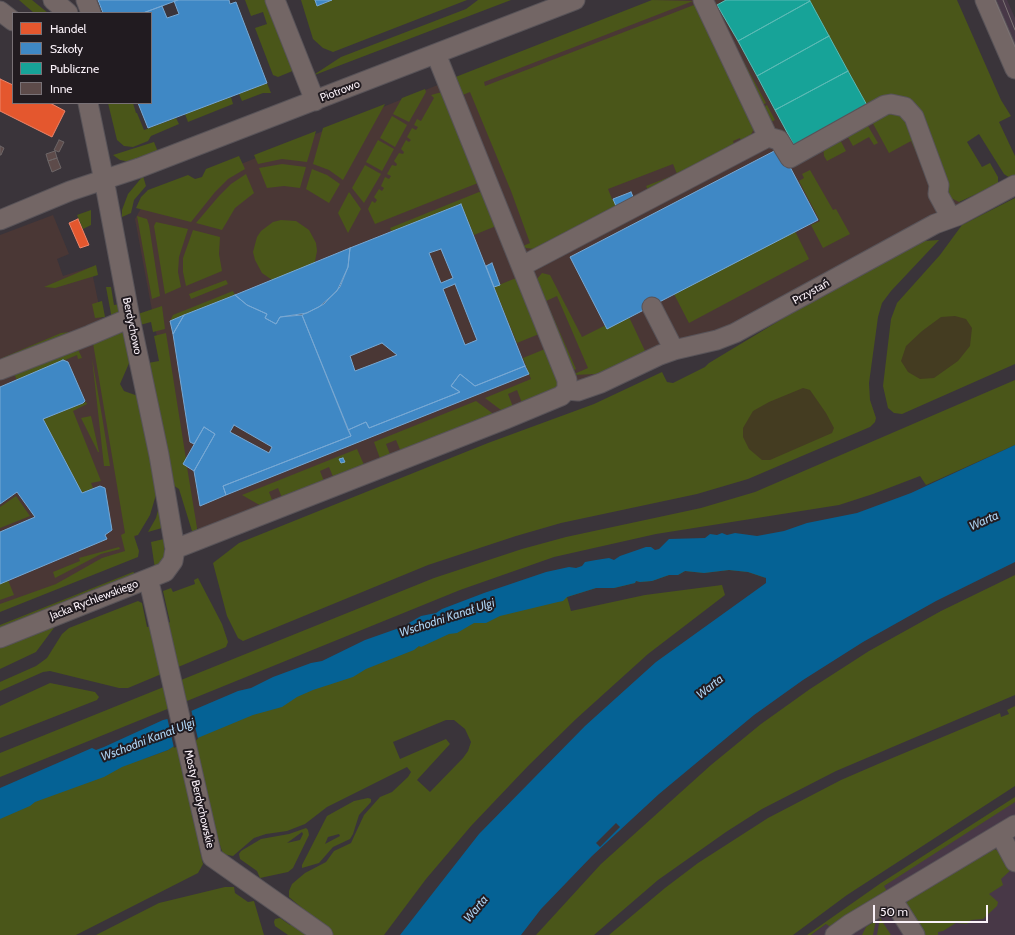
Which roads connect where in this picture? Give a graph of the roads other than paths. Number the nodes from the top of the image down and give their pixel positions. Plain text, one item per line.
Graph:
1 (53, 0) edge
2 (86, 0) edge
3 (275, 0) edge
4 (575, 0) edge
5 (703, 0) edge
6 (984, 0) edge
7 (999, 0) edge
8 (0, 10) edge
9 (67, 12) edge
10 (91, 12) edge
11 (12, 20) edge
12 (1015, 39) edge
13 (436, 54) junction
14 (1015, 69) edge
15 (314, 101) junction
16 (88, 104) edge
17 (768, 138) junction
18 (104, 180) junction
19 (1015, 186) edge
20 (951, 218) junction
21 (0, 220) edge
22 (522, 266) junction
23 (652, 307) dead end
24 (130, 318) junction
25 (674, 350) junction
26 (0, 370) edge
27 (567, 390) junction
28 (175, 549) junction
29 (151, 590) dead end
30 (0, 638) edge
31 (1008, 830) edge
32 (1015, 862) edge
33 (892, 899) junction
34 (323, 935) edge
35 (835, 935) edge
36 (915, 935) edge

1 - 9 street
2 - 10 street
3 - 15 street
4 - 13 street, Piotrowo
5 - 17 street
6 - 14 street
7 - 12 street
8 - 11 street
13 - 15 street, Piotrowo
13 - 22 street
15 - 18 street, Piotrowo
16 - 18 street, Berdychowo
17 - 20 street
17 - 22 street
18 - 21 street, Piotrowo
18 - 24 street, Berdychowo
19 - 20 street, Przystań
20 - 25 street, Przystań
22 - 27 street
23 - 25 street
24 - 26 street
24 - 28 street, Berdychowo
25 - 27 street, Przystań
27 - 28 street
28 - 30 street, Jacka Rychlewskiego
29 - 34 street, Mosty Berdychowskie
31 - 32 street
31 - 33 street
33 - 35 street
33 - 36 street

